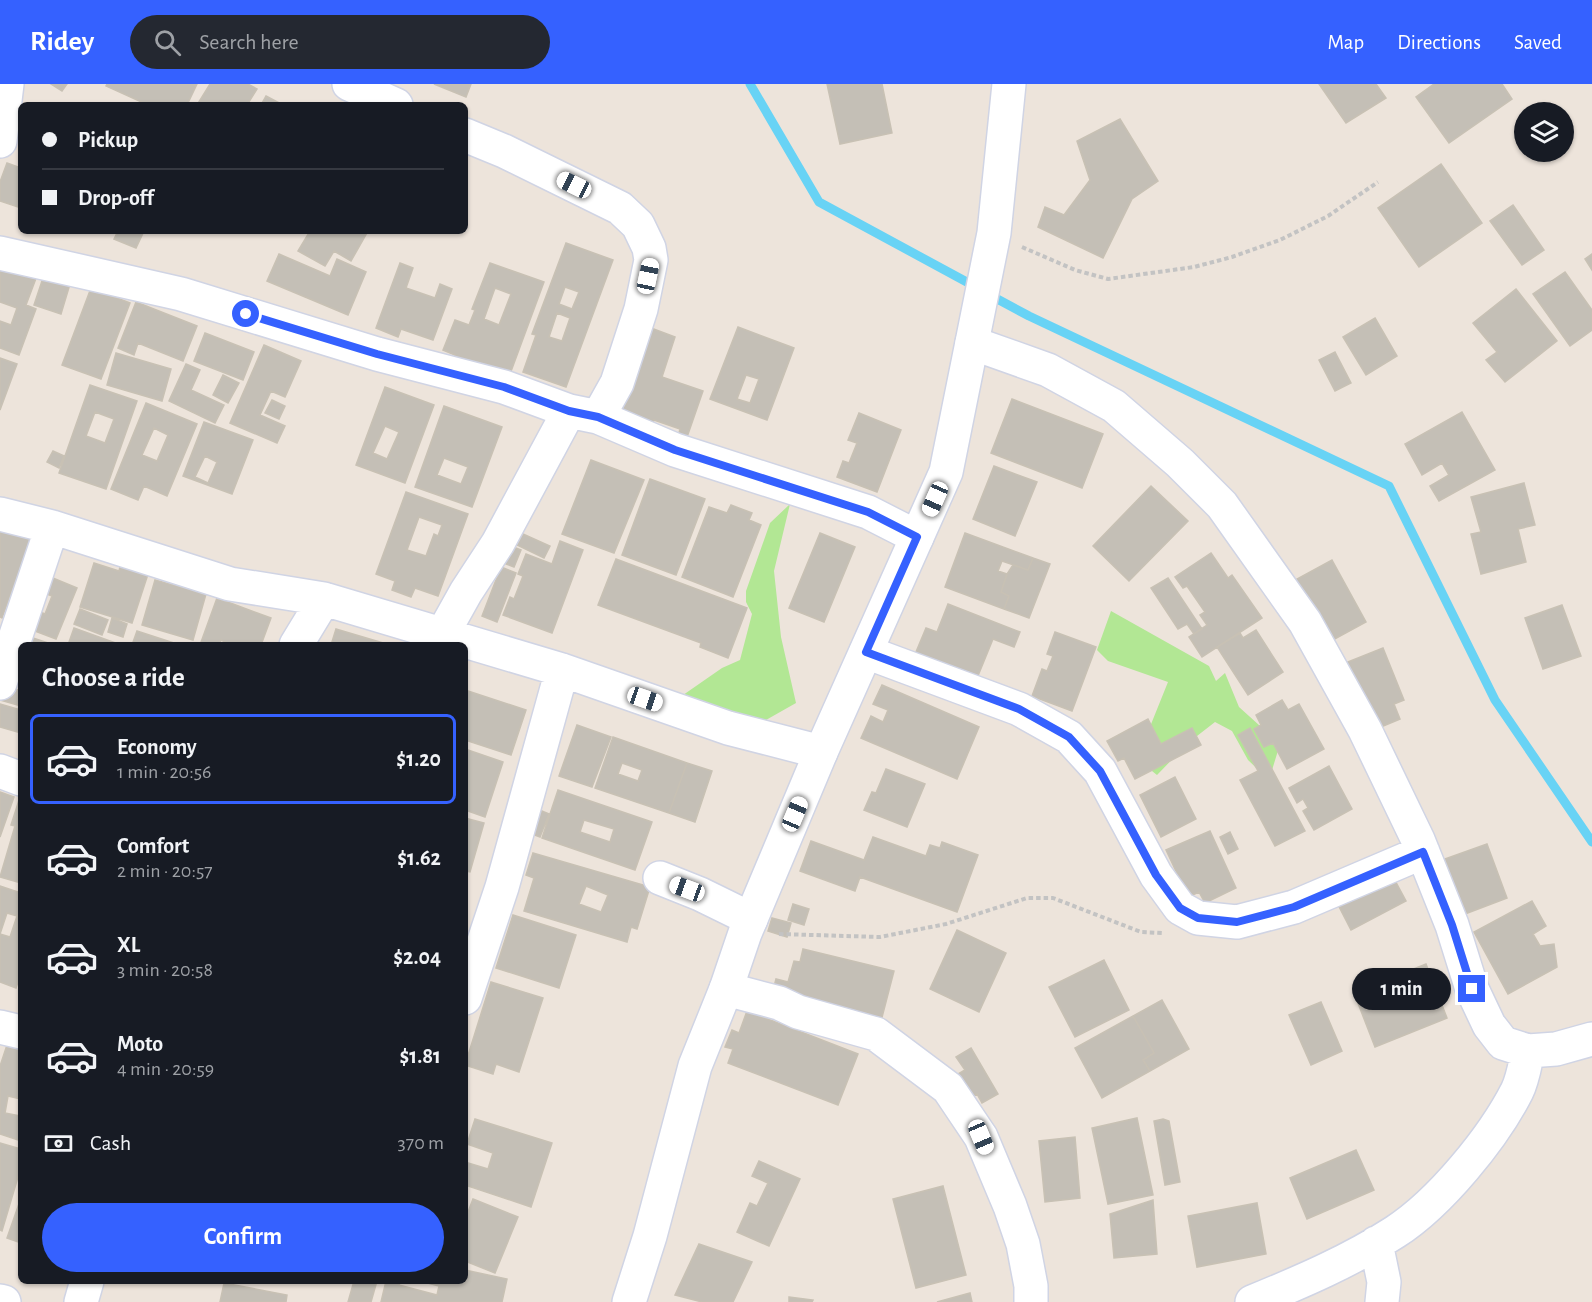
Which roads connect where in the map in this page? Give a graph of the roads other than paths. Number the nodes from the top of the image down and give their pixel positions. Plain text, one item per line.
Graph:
1 (7, 84) edge
2 (349, 84) edge
3 (1009, 84) edge
4 (389, 102) edge
5 (468, 136) edge
6 (0, 141) edge
7 (0, 253) edge
8 (972, 343) junction
9 (584, 414) junction
10 (0, 514) edge
11 (52, 527) junction
12 (917, 537) junction
13 (324, 599) junction
14 (442, 635) junction
15 (299, 642) edge
16 (466, 642) edge
17 (468, 643) edge
18 (866, 652) junction
19 (562, 670) junction
20 (0, 683) edge
21 (821, 752) junction
22 (0, 771) edge
23 (18, 778) edge
24 (1423, 852) junction
25 (660, 878) dead end
26 (748, 926) junction
27 (468, 989) edge
28 (726, 989) junction
29 (0, 1027) edge
30 (18, 1031) edge
31 (1592, 1039) edge
32 (1528, 1051) junction
33 (1376, 1243) junction
34 (86, 1284) edge
35 (81, 1302) edge
36 (629, 1302) edge
37 (1031, 1302) edge
38 (1252, 1302) edge
39 (1382, 1302) edge

1 - 6 street
2 - 4 street
3 - 8 street
5 - 9 street
7 - 9 street
8 - 12 street
8 - 24 street
9 - 12 street
9 - 14 street
10 - 11 street
11 - 13 street
11 - 20 street
12 - 18 street
13 - 14 street
13 - 15 street
14 - 16 street
17 - 19 street
18 - 21 street
18 - 24 street
19 - 21 street
19 - 27 street
21 - 26 street
22 - 23 street
24 - 32 street
25 - 26 street
26 - 28 street
28 - 36 street
28 - 37 street
29 - 30 street
31 - 32 street
32 - 33 street
33 - 38 street
33 - 39 street
34 - 35 street

